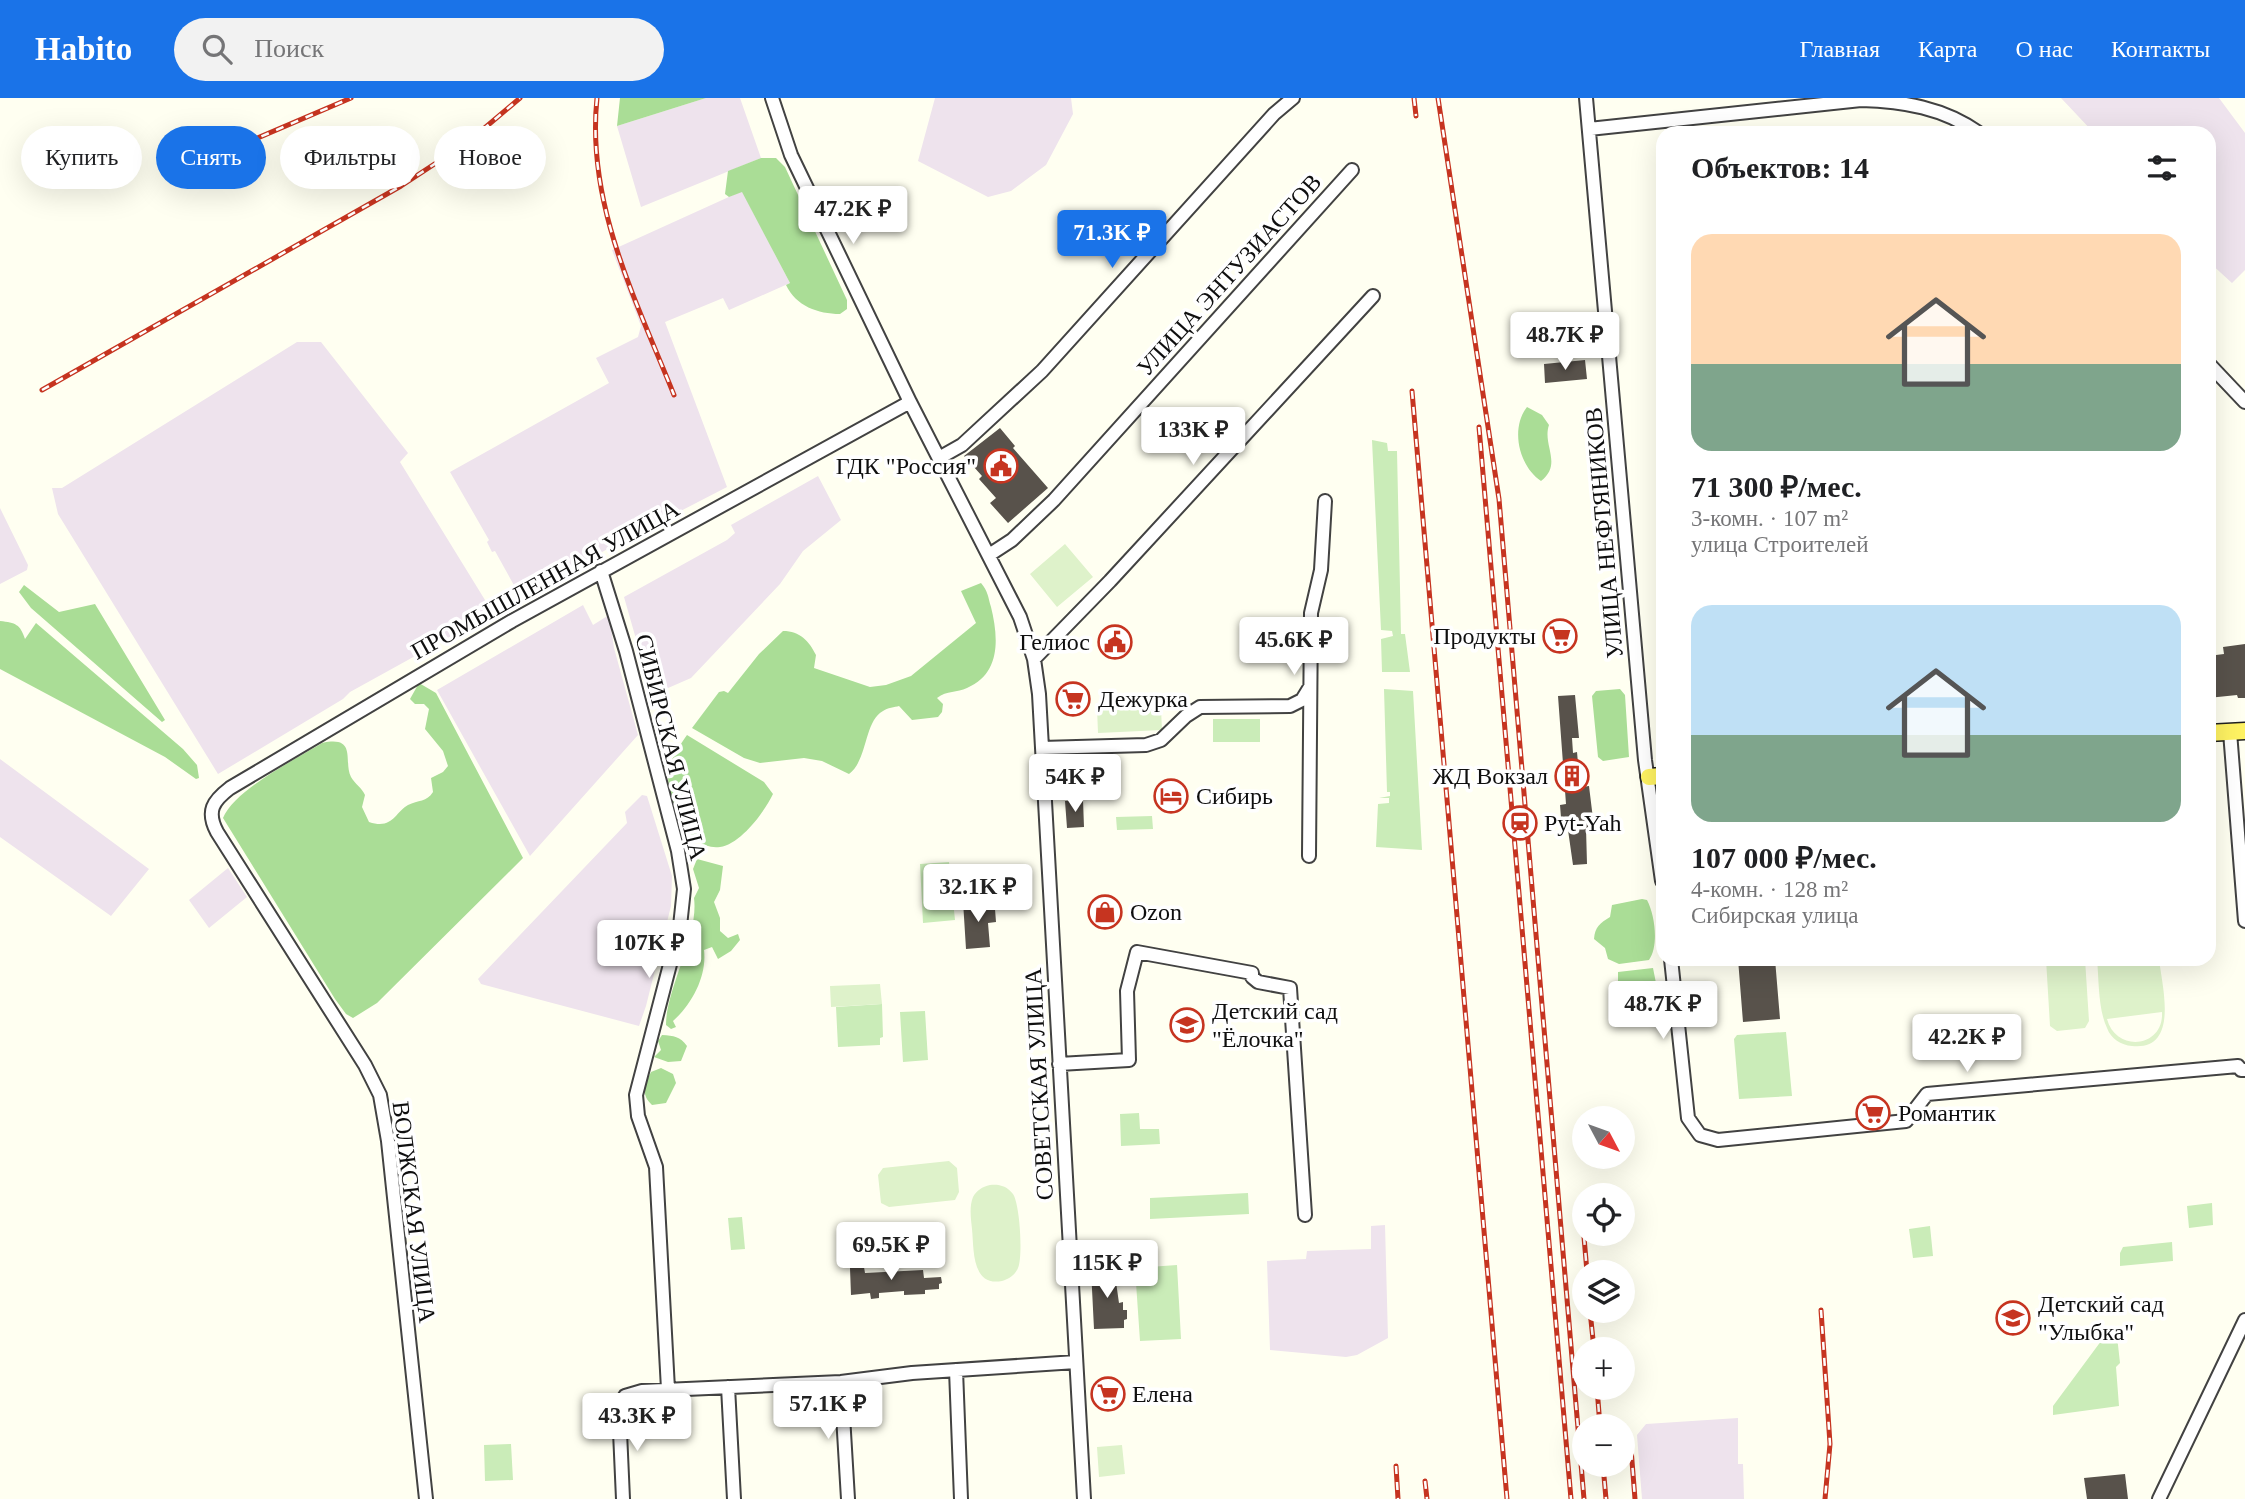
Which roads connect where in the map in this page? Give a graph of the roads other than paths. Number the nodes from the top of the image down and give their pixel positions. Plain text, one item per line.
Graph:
1 (772, 98) edge
2 (1293, 98) edge
3 (1586, 98) edge
4 (1968, 126) edge
5 (1589, 129) junction
6 (1352, 170) dead end
7 (1373, 296) dead end
8 (2216, 371) edge
9 (910, 402) junction
10 (2245, 402) edge
11 (939, 458) junction
12 (1325, 501) dead end
13 (989, 555) junction
14 (601, 571) junction
15 (1034, 659) junction
16 (1311, 686) junction
17 (2238, 731) edge
18 (2216, 732) edge
19 (1042, 748) junction
20 (1656, 777) edge
21 (211, 809) joint
22 (1308, 856) dead end
23 (2245, 921) edge
24 (1672, 966) edge
25 (1059, 1064) junction
26 (2245, 1070) edge
27 (1305, 1215) dead end
28 (2245, 1320) edge
29 (1076, 1362) junction
30 (956, 1370) junction
31 (841, 1382) junction
32 (728, 1387) junction
33 (668, 1389) junction
34 (426, 1499) edge
35 (623, 1499) edge
36 (734, 1499) edge
37 (848, 1499) edge
38 (961, 1499) edge
39 (1084, 1499) edge
40 (2159, 1499) edge

1 - 9 street, СОВЕТСКАЯ УЛИЦА
2 - 11 street
3 - 5 street, УЛИЦА НЕФТЯНИКОВ
4 - 5 street
5 - 20 street, УЛИЦА НЕФТЯНИКОВ
6 - 13 street, УЛИЦА ЭНТУЗИАСТОВ
7 - 15 street
8 - 10 street
9 - 11 street, СОВЕТСКАЯ УЛИЦА
9 - 14 street, ПРОМЫШЛЕННАЯ УЛИЦА
11 - 13 street, СОВЕТСКАЯ УЛИЦА
12 - 16 street
13 - 15 street, СОВЕТСКАЯ УЛИЦА
14 - 21 street, ПРОМЫШЛЕННАЯ УЛИЦА
14 - 33 street, СИБИРСКАЯ УЛИЦА
15 - 19 street, СОВЕТСКАЯ УЛИЦА
16 - 19 street
16 - 22 street
17 - 18 main road
17 - 23 street
19 - 25 street, СОВЕТСКАЯ УЛИЦА
21 - 34 street, ВОЛЖСКАЯ УЛИЦА
24 - 26 street
25 - 27 street
25 - 29 street, СОВЕТСКАЯ УЛИЦА
28 - 40 street
29 - 30 street
29 - 39 street, СОВЕТСКАЯ УЛИЦА
30 - 31 street
30 - 38 street
31 - 32 street
31 - 37 street
32 - 33 street
32 - 36 street
33 - 35 street

